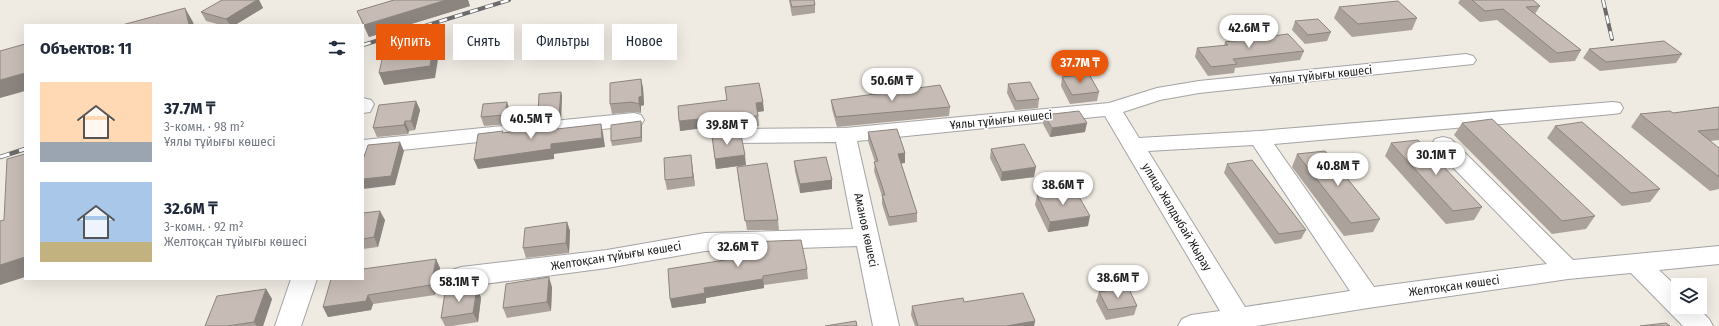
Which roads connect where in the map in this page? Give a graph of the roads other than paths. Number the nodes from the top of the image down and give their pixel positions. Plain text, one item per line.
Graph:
1 (1466, 60) dead end
2 (1613, 108) dead end
3 (1111, 109) junction
4 (634, 120) edge
5 (845, 135) junction
6 (724, 136) edge
7 (1259, 138) junction
8 (1444, 144) dead end
9 (1133, 145) junction
10 (364, 147) edge
11 (867, 237) junction
12 (1719, 255) edge
13 (1636, 263) junction
14 (1568, 270) junction
15 (461, 277) dead end
16 (304, 280) edge
17 (1671, 297) edge
18 (1368, 298) junction
19 (1688, 314) edge
20 (1240, 322) edge
21 (288, 326) edge
22 (886, 326) edge
23 (1191, 326) edge
24 (1700, 326) edge

1 - 3 street, Ұялы тұйығы көшесі
2 - 7 street
3 - 5 street, Ұялы тұйығы көшесі
3 - 9 street, улица Жалдыбай Жырау
4 - 10 street
5 - 6 street, Ұялы тұйығы көшесі
5 - 11 street, Аманов көшесі
7 - 9 street
7 - 18 street
8 - 14 street
9 - 20 street, улица Жалдыбай Жырау
11 - 15 street, Желтоқсан тұйығы көшесі
11 - 22 street, Аманов көшесі
12 - 13 street, Желтоқсан көшесі
13 - 14 street, Желтоқсан көшесі
13 - 17 street
14 - 18 street, Желтоқсан көшесі
16 - 21 street
18 - 20 street, Желтоқсан көшесі
19 - 24 street
20 - 23 street, Желтоқсан көшесі

